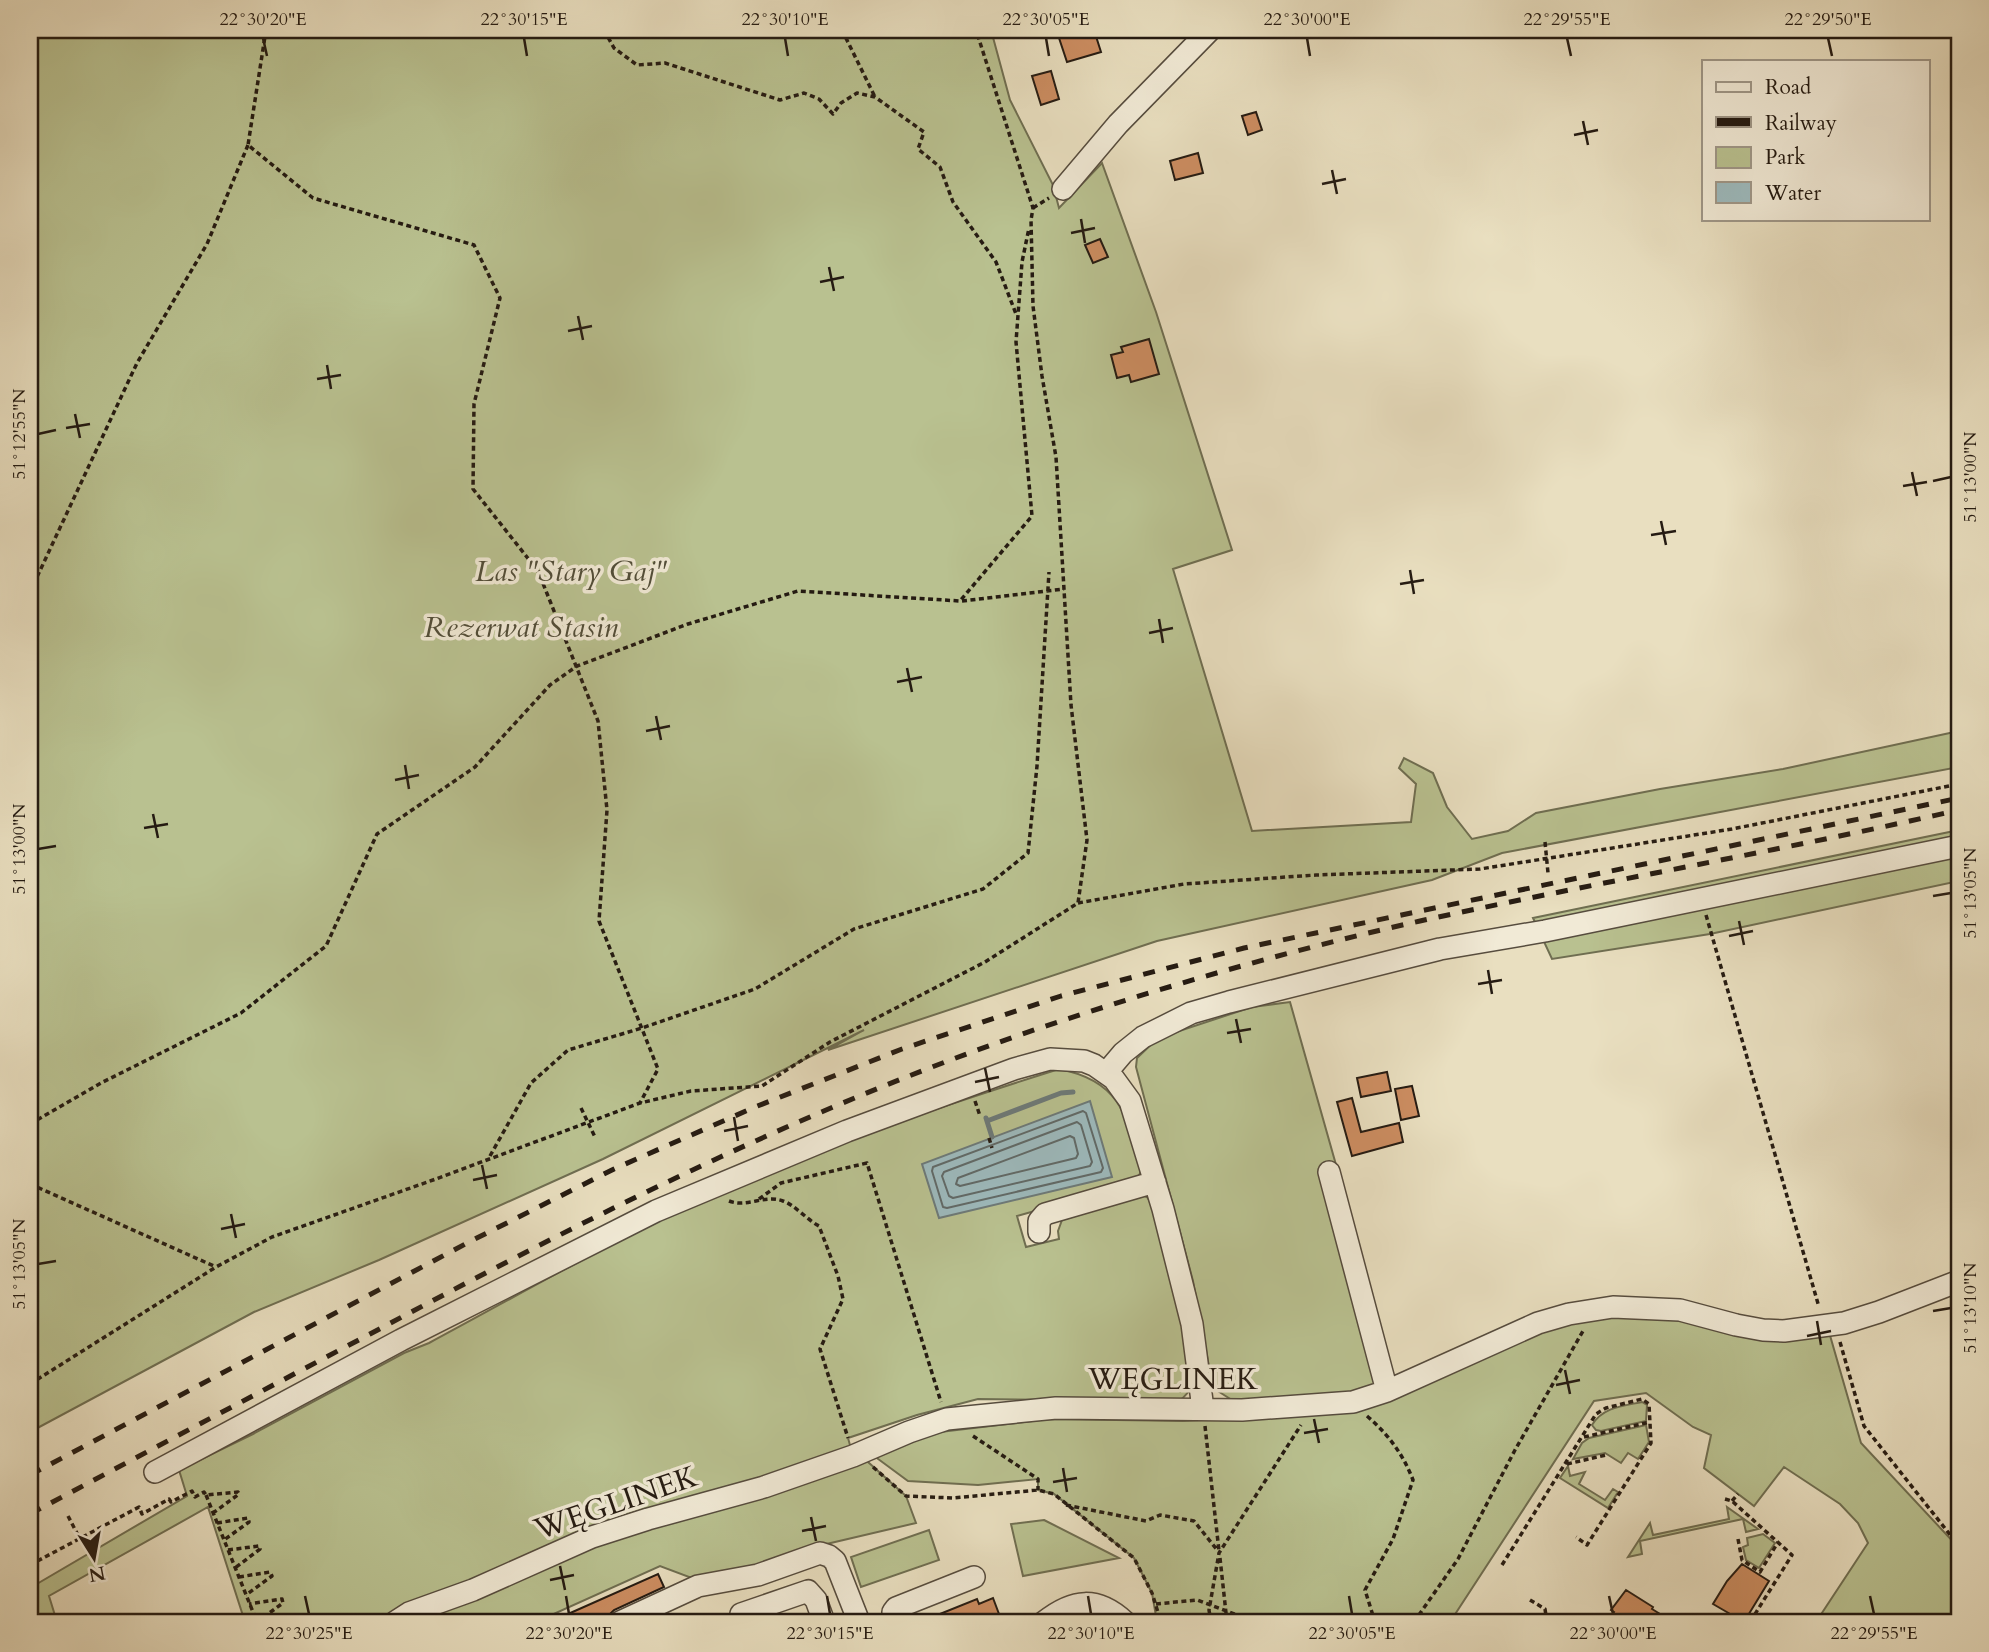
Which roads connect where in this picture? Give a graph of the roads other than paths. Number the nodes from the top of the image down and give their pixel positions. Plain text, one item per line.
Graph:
1 (1210, 30) edge
2 (1063, 189) dead end
3 (1959, 846) edge
4 (1106, 1073) junction
5 (1329, 1172) dead end
6 (1155, 1182) junction
7 (1039, 1232) dead end
8 (1959, 1281) edge
9 (1387, 1391) junction
10 (1203, 1409) junction
11 (155, 1472) dead end
12 (974, 1577) dead end
13 (741, 1614) dead end
14 (395, 1622) edge
15 (620, 1622) edge
16 (824, 1622) edge
17 (859, 1622) edge
18 (894, 1622) edge
19 (1044, 1622) edge
20 (1125, 1622) edge

1 - 2 street
3 - 4 street
4 - 6 street
4 - 11 street
5 - 9 street
6 - 7 street
6 - 10 street
8 - 9 street, WĘGLINEK
9 - 10 street, WĘGLINEK
10 - 14 street, WĘGLINEK
12 - 18 street
13 - 16 street
15 - 17 street
19 - 20 street

